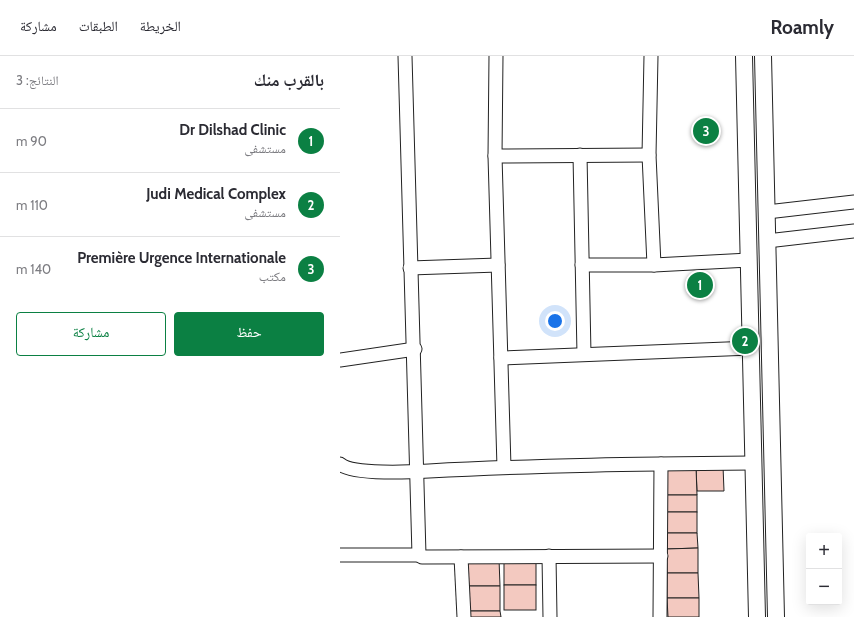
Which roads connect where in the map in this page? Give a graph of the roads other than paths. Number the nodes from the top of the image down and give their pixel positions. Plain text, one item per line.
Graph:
1 (405, 56) edge
2 (496, 56) edge
3 (651, 56) edge
4 (744, 56) edge
5 (763, 56) edge
6 (580, 154) junction
7 (649, 154) junction
8 (495, 156) junction
9 (854, 202) edge
10 (767, 212) junction
11 (854, 230) edge
12 (768, 241) junction
13 (749, 260) junction
14 (498, 265) junction
15 (582, 265) junction
16 (654, 265) junction
17 (410, 268) junction
18 (415, 348) junction
19 (751, 348) junction
20 (584, 354) junction
21 (501, 358) junction
22 (340, 360) edge
23 (771, 386) junction
24 (752, 387) junction
25 (754, 463) junction
26 (340, 464) edge
27 (661, 464) junction
28 (504, 467) junction
29 (418, 472) junction
30 (340, 555) edge
31 (419, 555) junction
32 (549, 556) junction
33 (661, 556) junction
34 (461, 557) junction
35 (464, 617) edge
36 (550, 617) edge
37 (660, 617) edge
38 (757, 617) edge
39 (776, 617) edge

1 - 17 street
2 - 8 street
3 - 7 street
4 - 13 main road
5 - 10 main road
6 - 7 street
6 - 8 street
6 - 15 street
7 - 16 street
8 - 14 street
9 - 10 street
10 - 12 main road
11 - 12 street
12 - 23 main road
13 - 16 street
13 - 19 main road
14 - 17 street
14 - 21 street
15 - 16 street
15 - 20 street
17 - 18 street
18 - 22 street
18 - 29 street
19 - 20 street
19 - 24 main road
20 - 21 street
21 - 28 street
23 - 24 main road
23 - 39 main road
24 - 25 main road
25 - 27 street
25 - 38 main road
26 - 29 street
27 - 28 street
27 - 33 street
28 - 29 street
29 - 31 street
30 - 31 street
31 - 34 street
32 - 33 street
32 - 34 street
32 - 36 street
33 - 37 street
34 - 35 street

